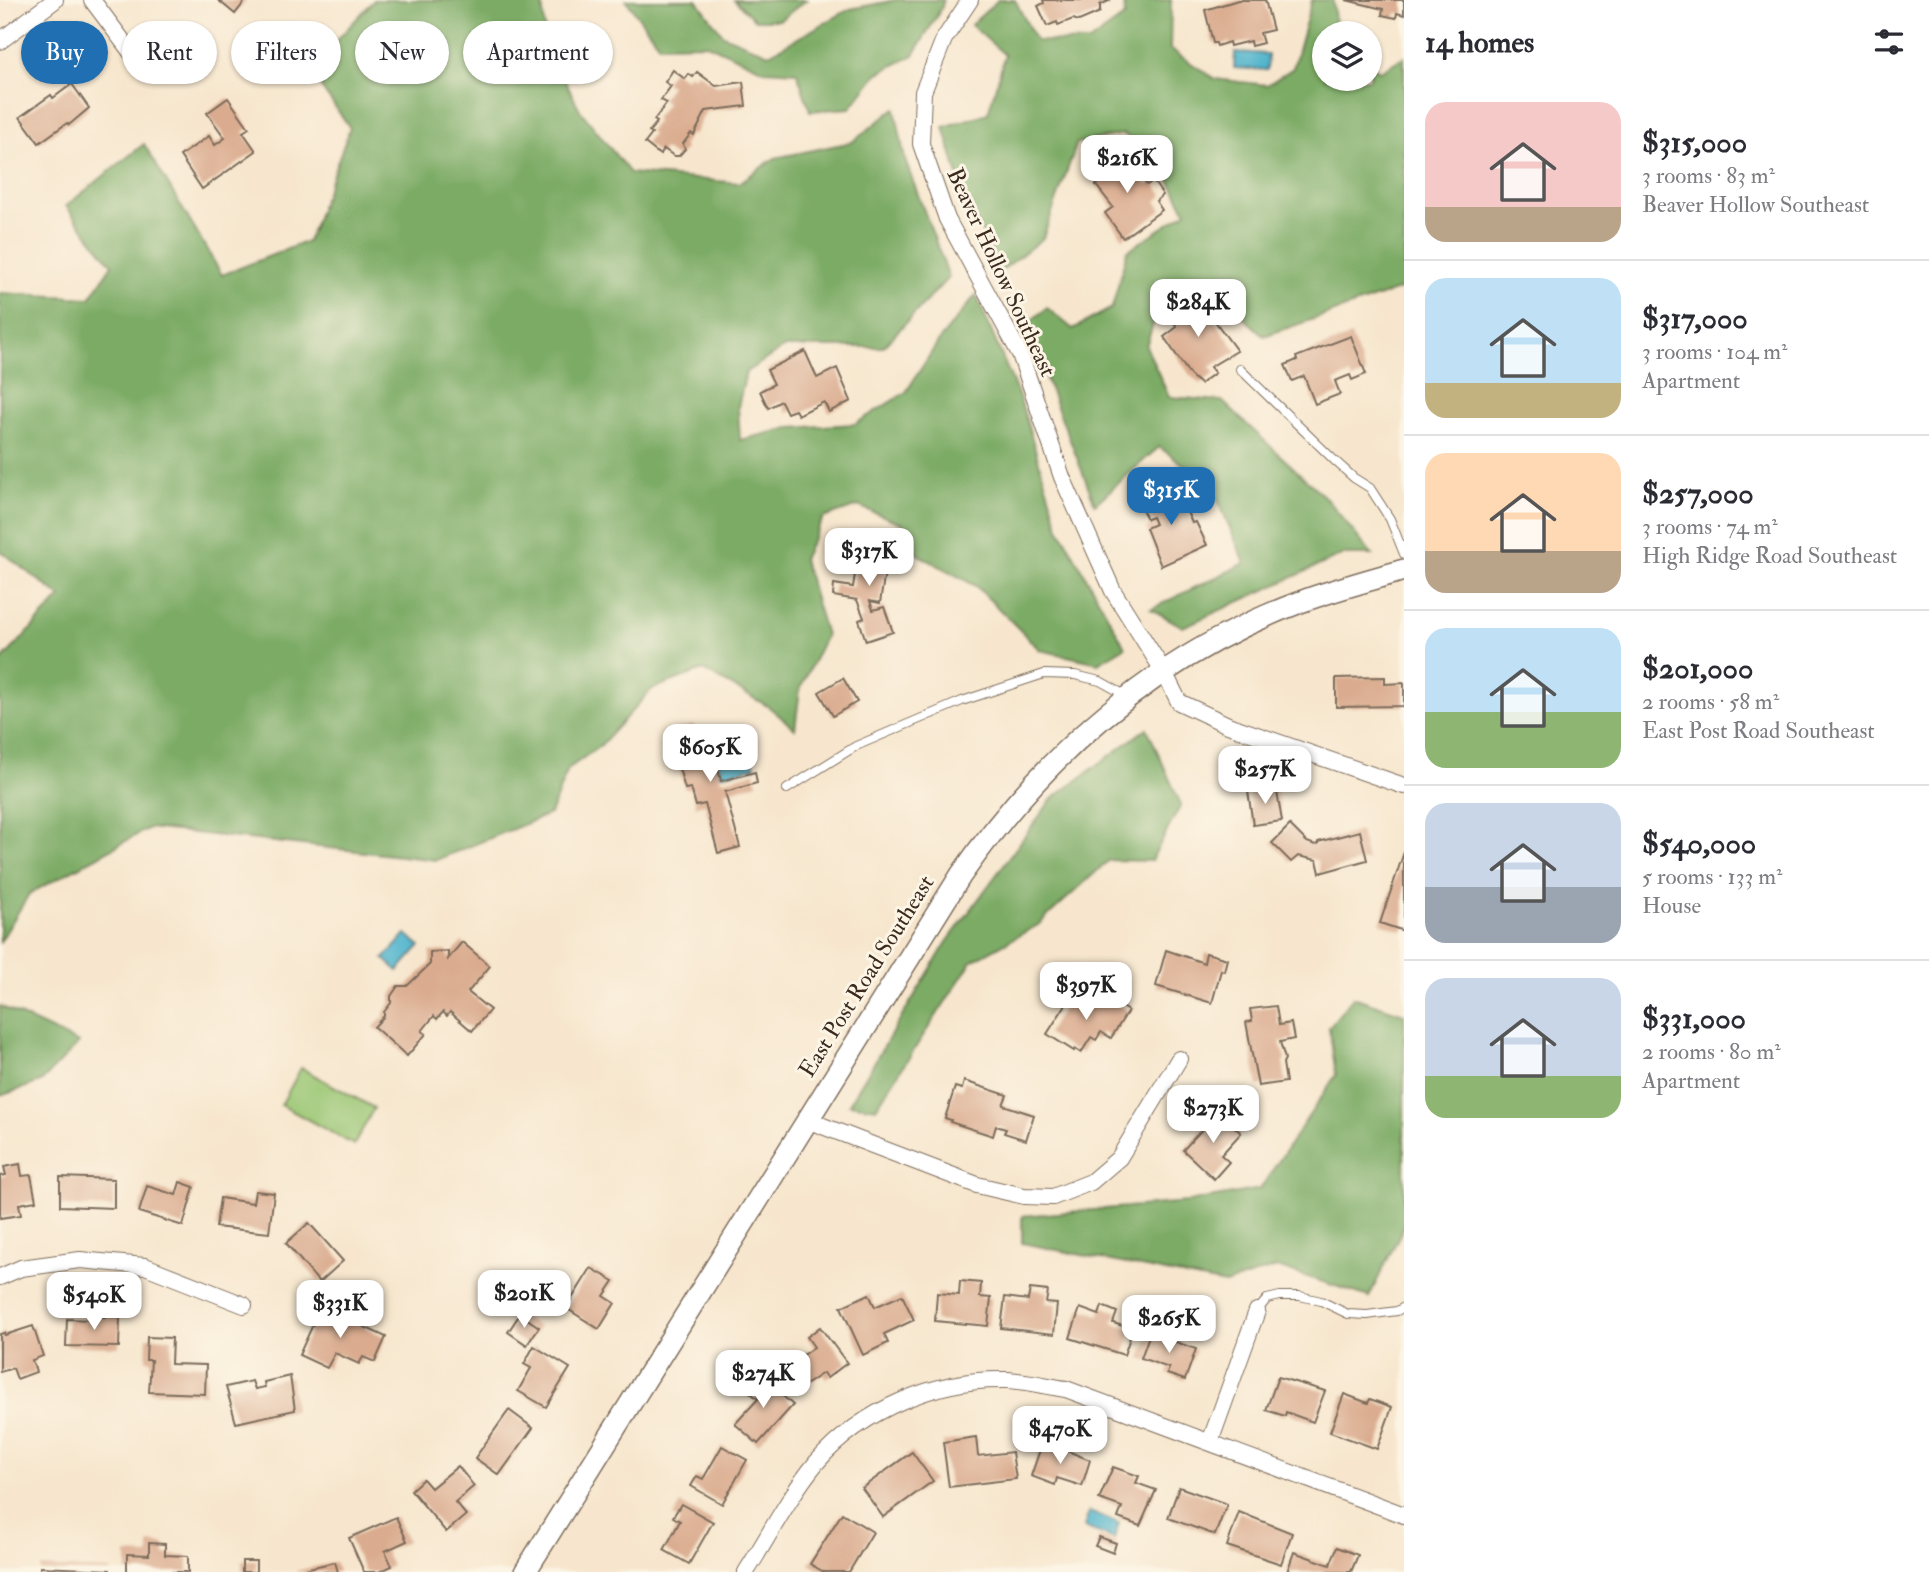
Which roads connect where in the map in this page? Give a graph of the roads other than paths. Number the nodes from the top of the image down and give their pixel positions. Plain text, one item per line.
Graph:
1 (55, 0) edge
2 (92, 0) edge
3 (971, 0) edge
4 (122, 40) edge
5 (0, 41) edge
6 (1240, 369) dead end
7 (1404, 554) edge
8 (1404, 570) edge
9 (1164, 672) junction
10 (1127, 696) junction
11 (1404, 786) edge
12 (787, 789) dead end
13 (1180, 1059) dead end
14 (807, 1120) junction
15 (0, 1277) edge
16 (244, 1305) dead end
17 (1404, 1307) edge
18 (1257, 1311) joint
19 (1210, 1442) junction
20 (1404, 1515) edge
21 (525, 1572) edge
22 (746, 1572) edge

1 - 5 street
2 - 4 street
3 - 9 street, Beaver Hollow Southeast
6 - 7 lane
8 - 9 main road, East Post Road Southeast
9 - 10 main road, East Post Road Southeast
9 - 11 street, Beaver Hollow Southeast
10 - 12 lane
10 - 14 main road, East Post Road Southeast
13 - 14 street
14 - 21 main road, East Post Road Southeast
15 - 16 street
17 - 18 lane
18 - 19 street
19 - 20 street
19 - 22 street

